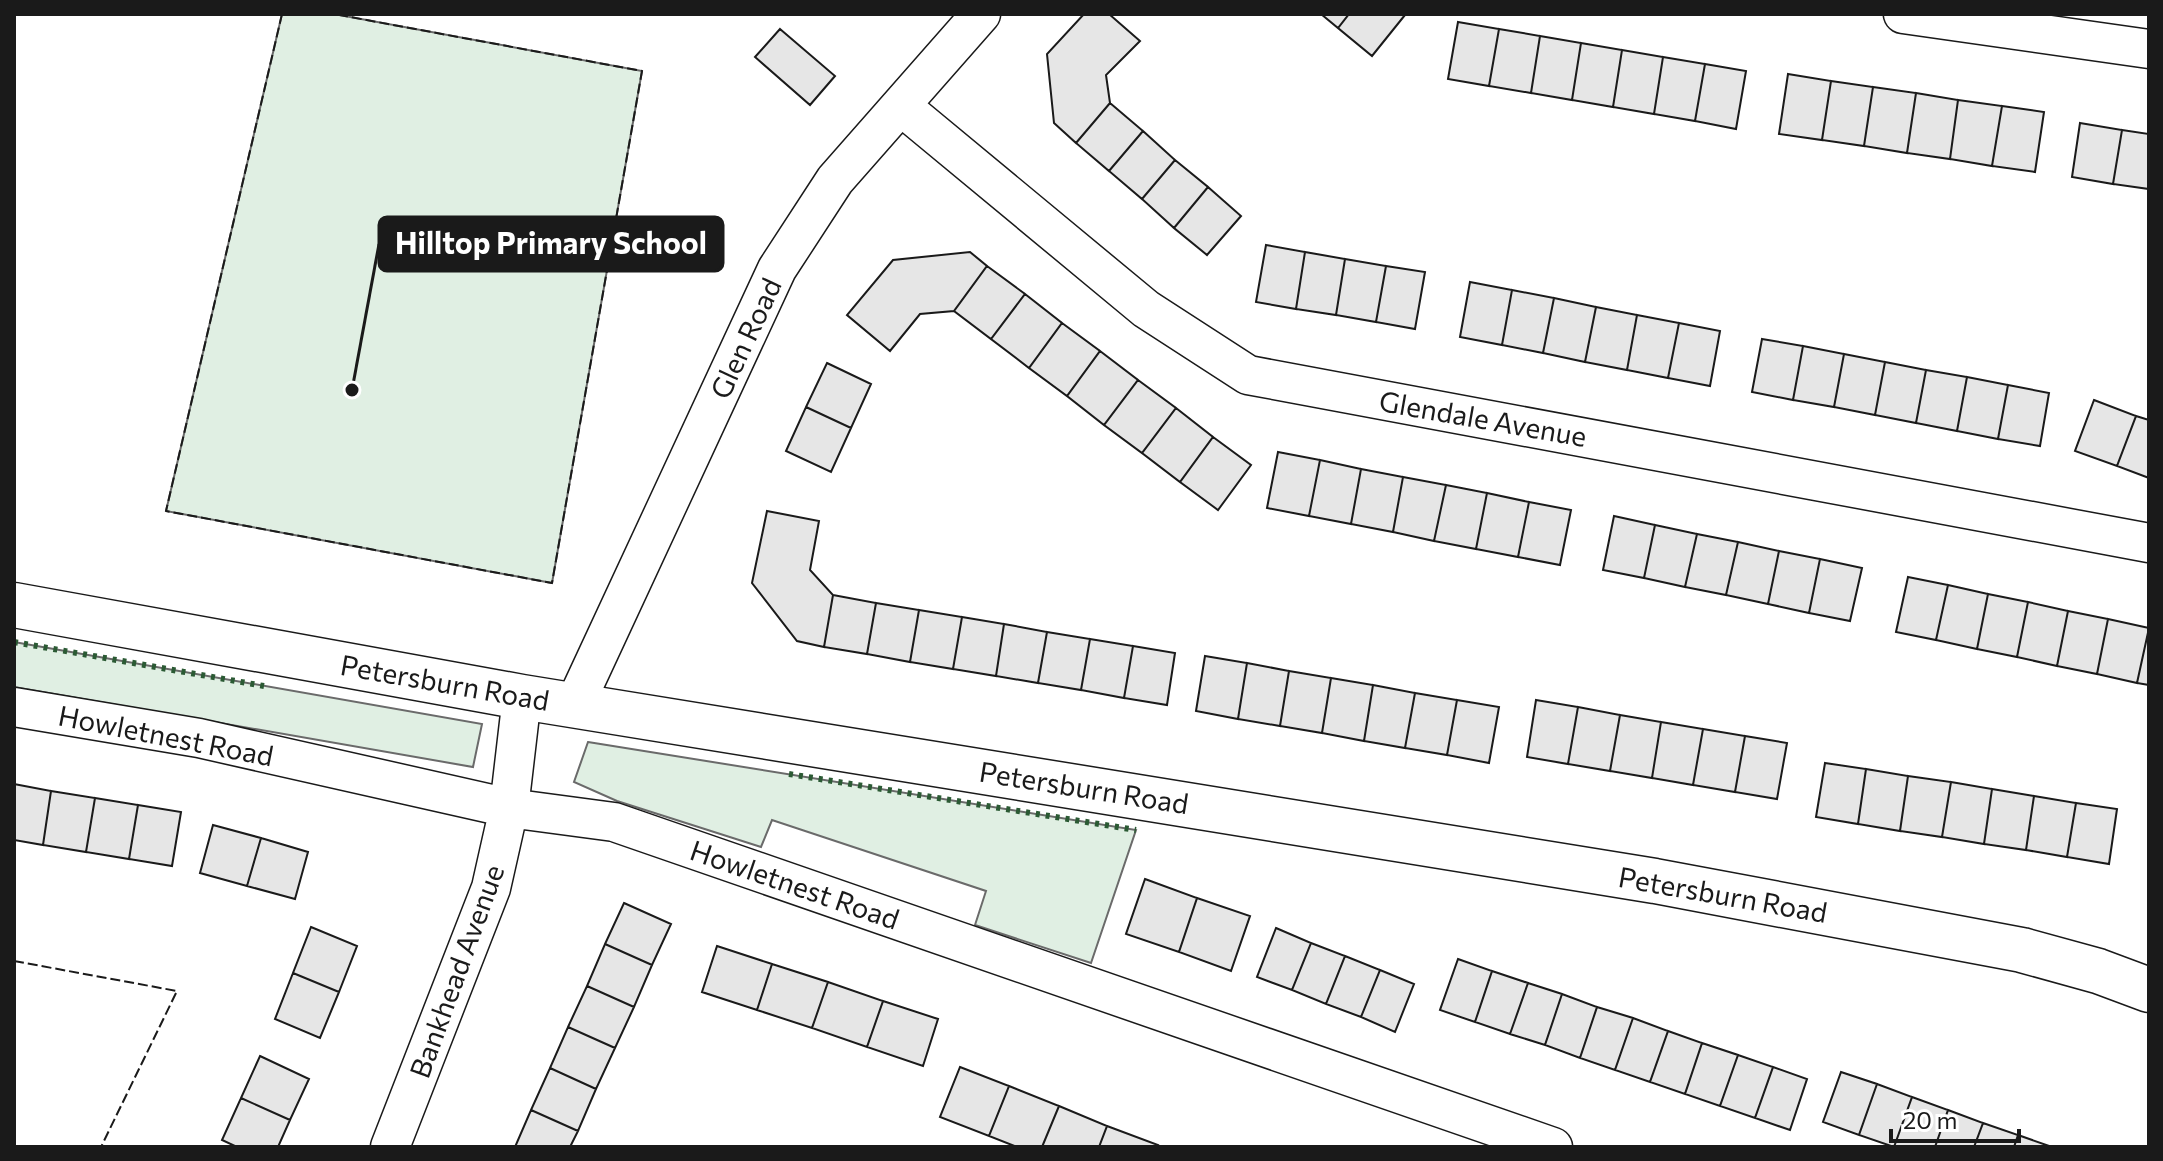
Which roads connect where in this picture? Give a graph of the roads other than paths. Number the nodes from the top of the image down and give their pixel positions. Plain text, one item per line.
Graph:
1 (981, 14) edge
2 (1903, 14) edge
3 (2149, 49) edge
4 (901, 106) junction
5 (2149, 543) edge
6 (14, 605) edge
7 (522, 697) junction
8 (575, 704) junction
9 (14, 707) edge
10 (509, 808) junction
11 (2149, 990) edge
12 (390, 1147) edge
13 (1553, 1147) edge

1 - 4 street, Glen Road
2 - 3 street
4 - 5 street, Glendale Avenue
4 - 8 street, Glen Road
6 - 7 main road, Petersburn Road
7 - 8 main road, Petersburn Road
7 - 10 street, Bankhead Avenue
8 - 11 main road, Petersburn Road
9 - 10 street, Howletnest Road
10 - 12 street, Bankhead Avenue
10 - 13 street, Howletnest Road

